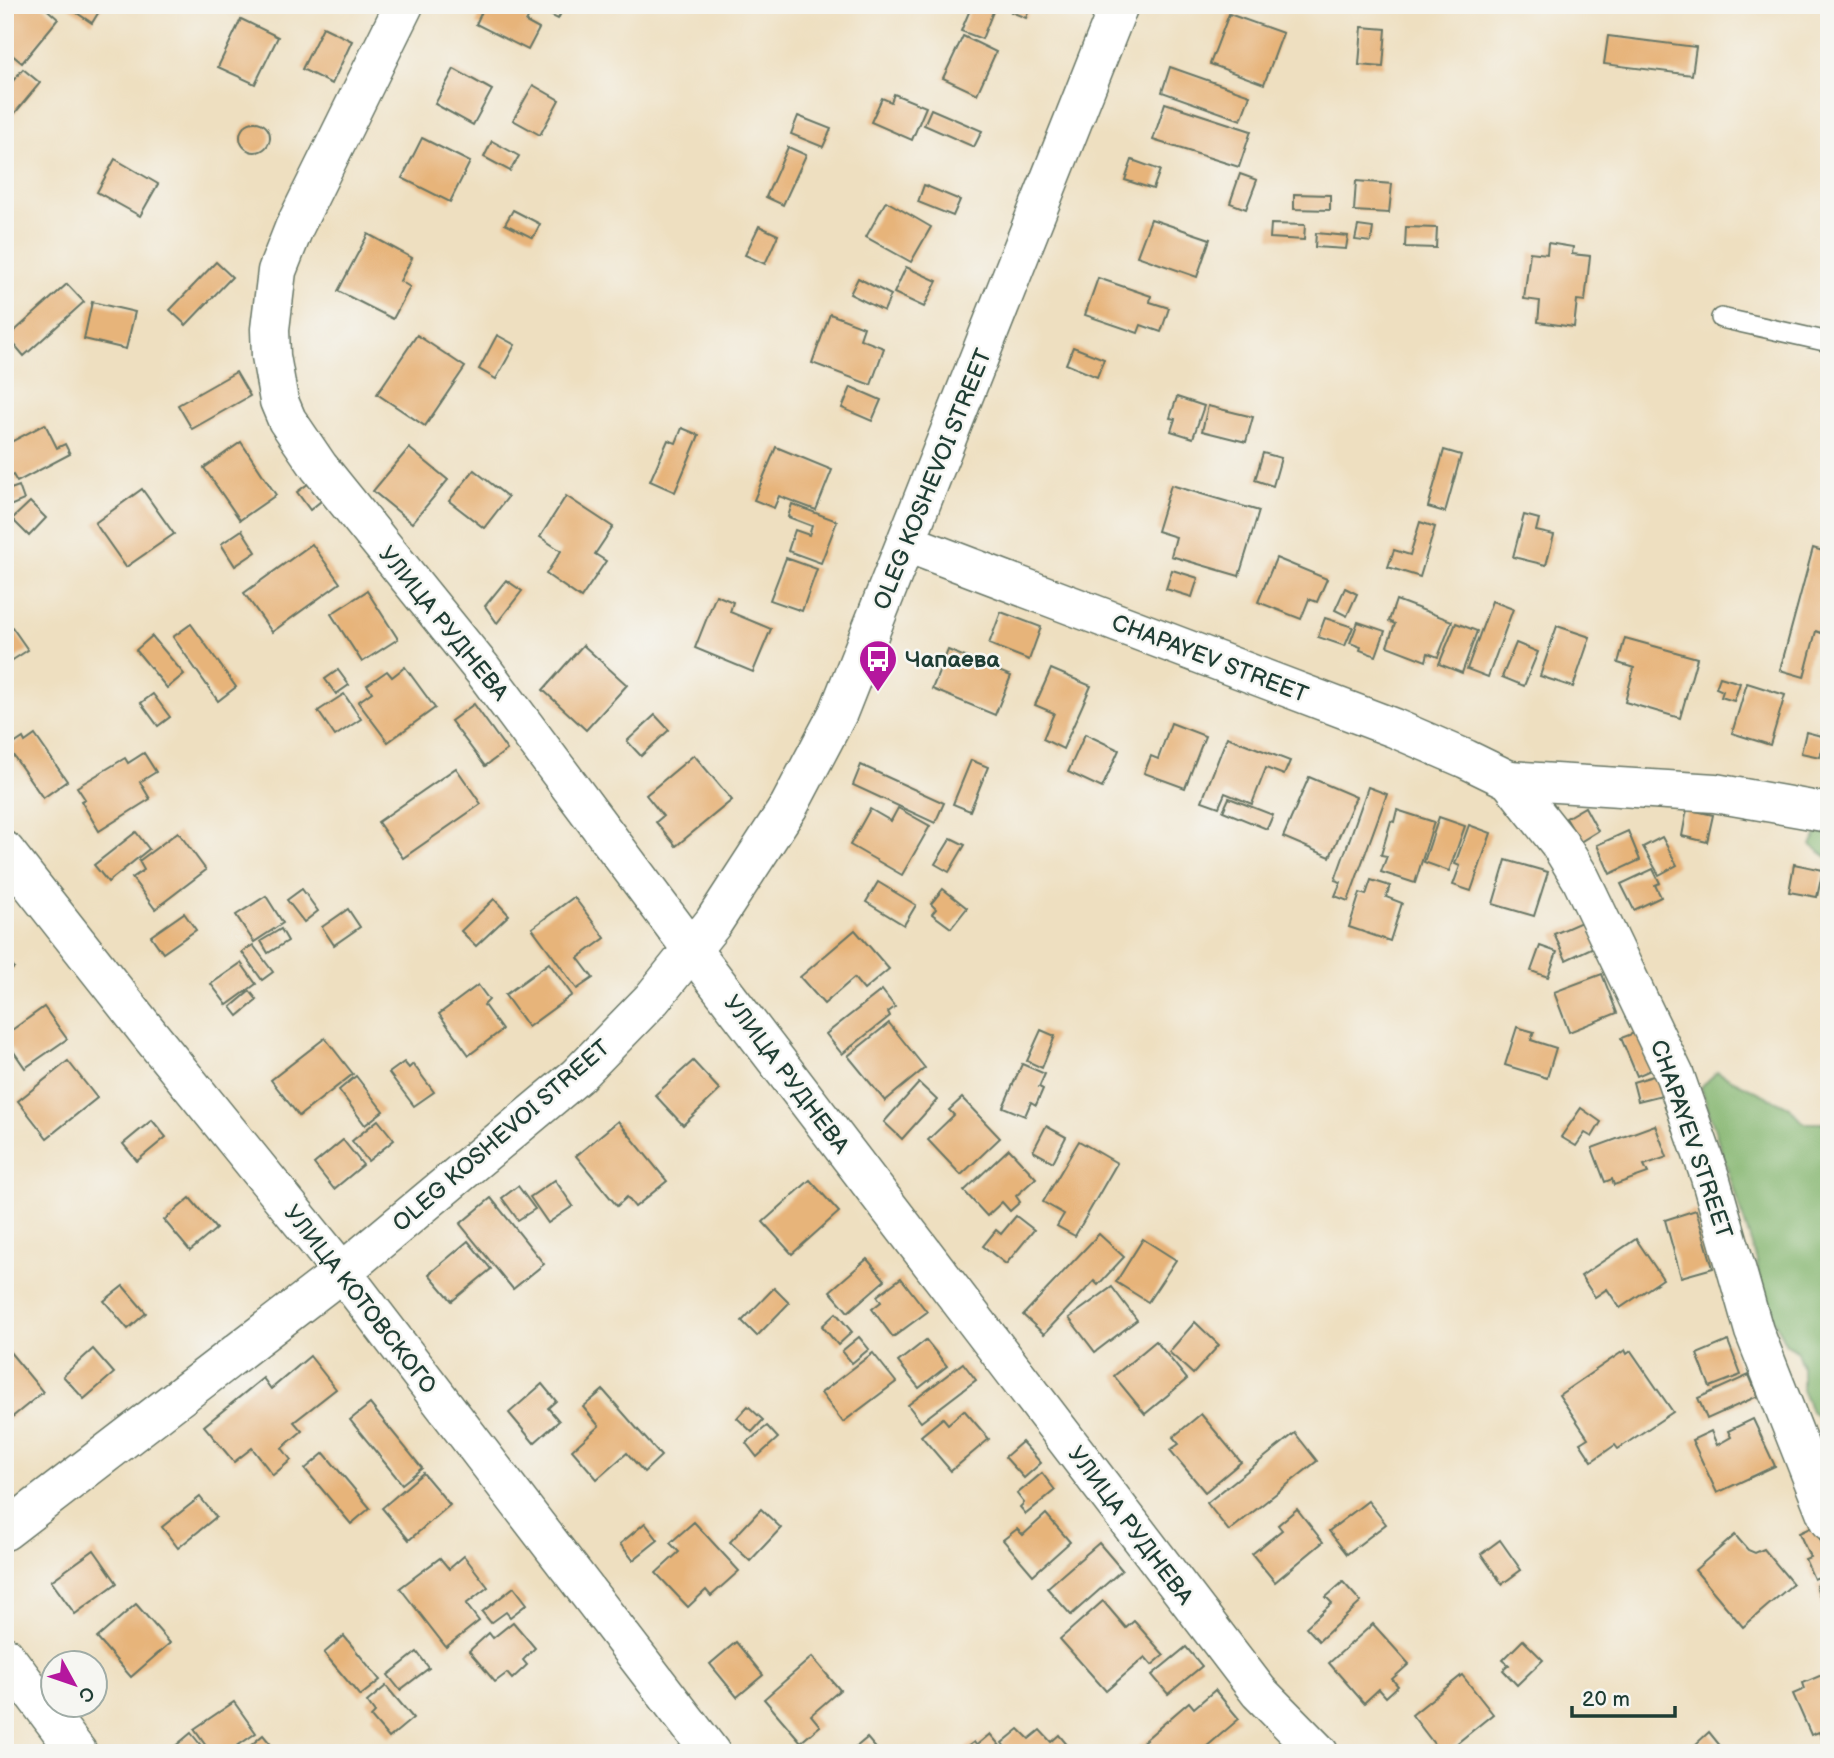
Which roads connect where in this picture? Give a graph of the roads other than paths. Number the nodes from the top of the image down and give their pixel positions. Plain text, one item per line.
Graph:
1 (404, 5) edge
2 (1119, 5) edge
3 (1721, 318) dead end
4 (1829, 342) edge
5 (907, 543) junction
6 (1509, 780) junction
7 (1829, 813) edge
8 (5, 851) edge
9 (692, 950) junction
10 (342, 1272) junction
11 (1829, 1521) edge
12 (5, 1531) edge
13 (5, 1656) edge
14 (78, 1753) edge
15 (711, 1753) edge
16 (1319, 1753) edge

1 - 9 street, УЛИЦА РУДНЕВА
2 - 5 street, OLEG KOSHEVOI STREET
3 - 4 lane
5 - 6 street, CHAPAYEV STREET
5 - 9 street, OLEG KOSHEVOI STREET
6 - 7 street, CHAPAYEV STREET
6 - 11 street, CHAPAYEV STREET
8 - 10 street, УЛИЦА КОТОВСКОГО
9 - 10 street, OLEG KOSHEVOI STREET
9 - 16 street, УЛИЦА РУДНЕВА
10 - 12 street, OLEG KOSHEVOI STREET
10 - 15 street, УЛИЦА КОТОВСКОГО
13 - 14 street

